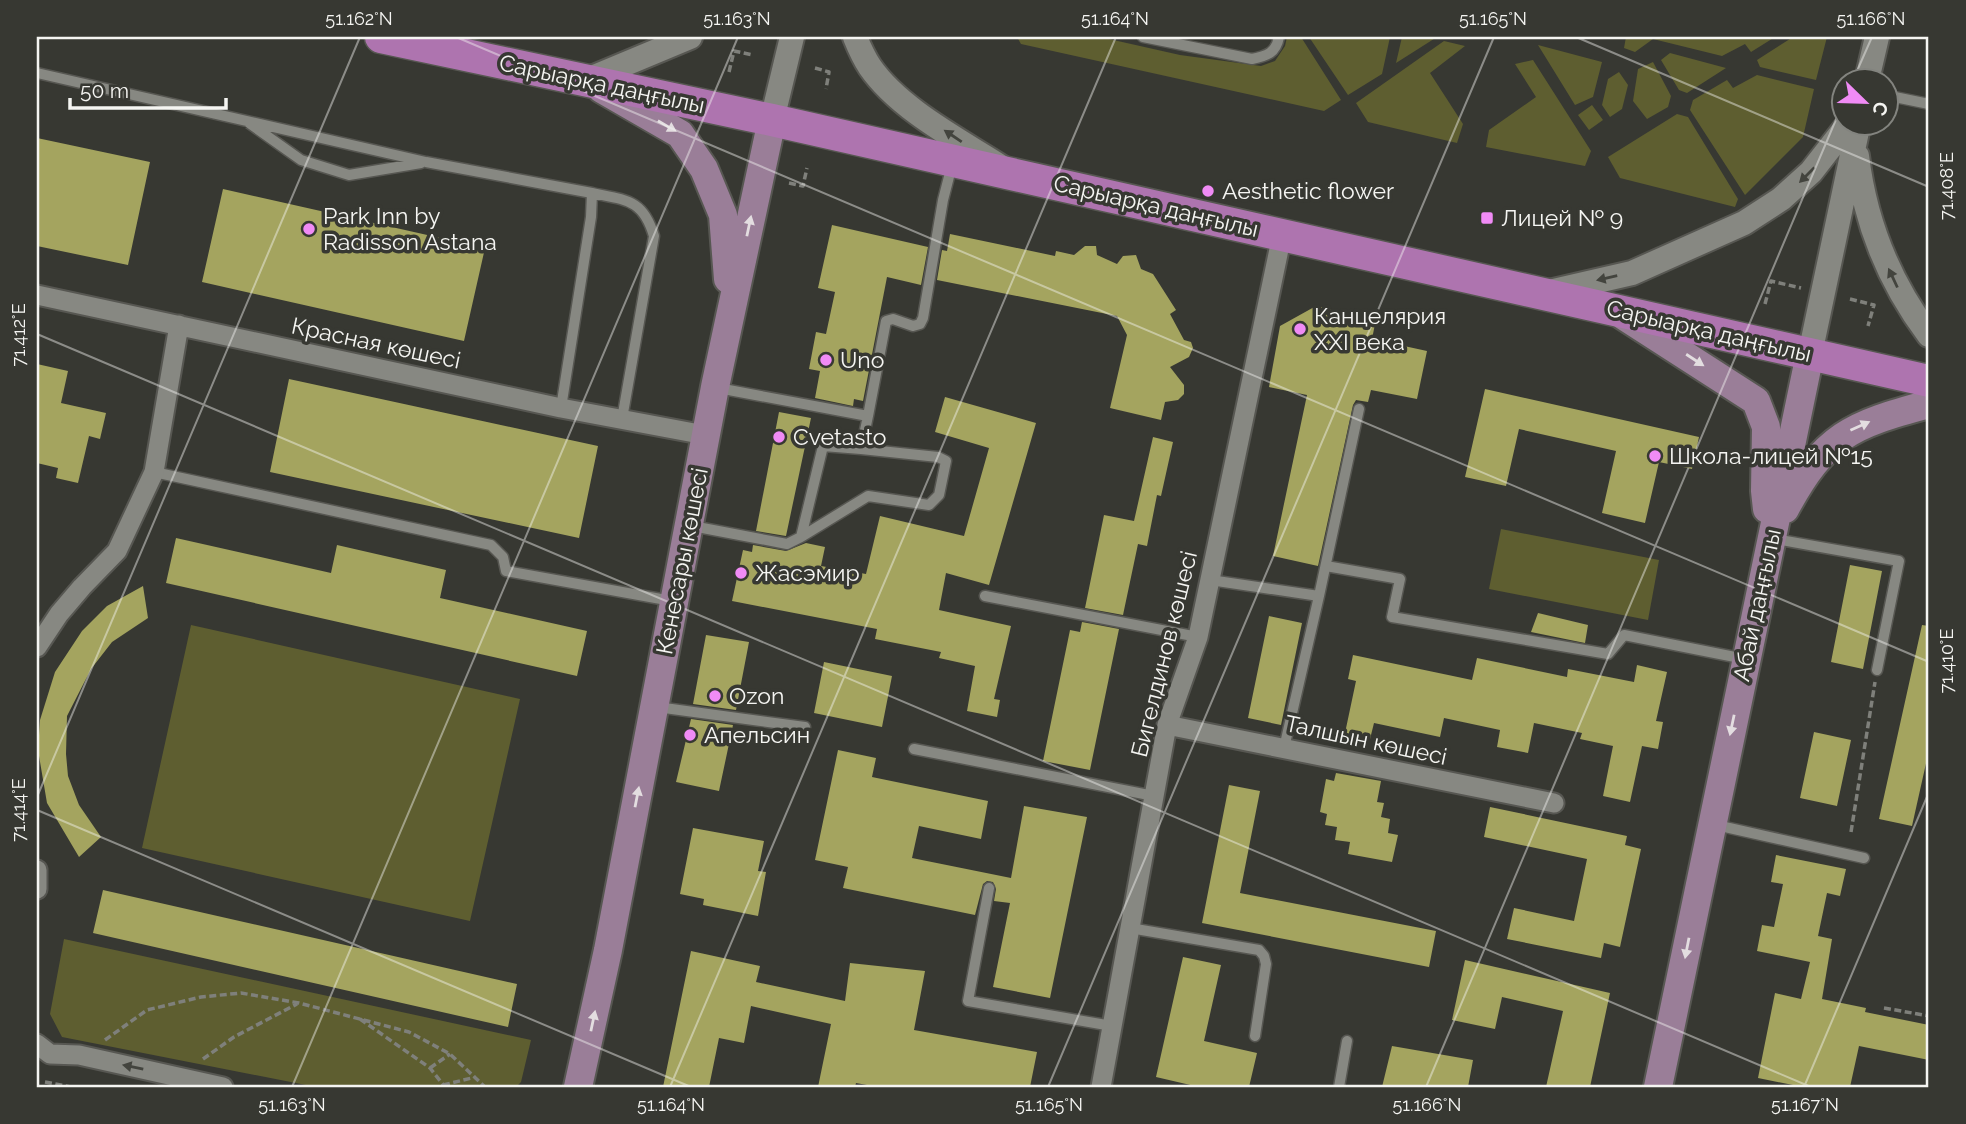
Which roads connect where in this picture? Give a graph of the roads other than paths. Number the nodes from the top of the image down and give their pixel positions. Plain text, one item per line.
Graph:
1 (381, 37) edge
2 (690, 37) edge
3 (792, 37) edge
4 (855, 37) edge
5 (1143, 37) edge
6 (1279, 37) edge
7 (1877, 37) edge
8 (1870, 66) edge
9 (37, 73) edge
10 (587, 79) junction
11 (1899, 97) edge
12 (1929, 104) edge
13 (772, 120) junction
14 (245, 121) junction
15 (1848, 136) edge
16 (1854, 136) edge
17 (1856, 136) edge
18 (953, 161) junction
19 (426, 162) junction
20 (1010, 174) junction
21 (592, 193) junction
22 (1282, 235) junction
23 (1541, 293) junction
24 (37, 295) edge
25 (1616, 310) junction
26 (730, 316) junction
27 (179, 325) junction
28 (1929, 335) edge
29 (1810, 354) junction
30 (1929, 382) edge
31 (715, 387) junction
32 (1929, 404) edge
33 (561, 408) junction
34 (1359, 409) dead end
35 (868, 416) junction
36 (622, 419) junction
37 (705, 435) junction
38 (861, 449) junction
39 (154, 472) junction
40 (688, 526) junction
41 (1772, 536) junction
42 (801, 537) junction
43 (1326, 566) junction
44 (1210, 580) junction
45 (985, 596) dead end
46 (1320, 596) junction
47 (675, 602) junction
48 (1198, 637) junction
49 (37, 647) edge
50 (1746, 659) junction
51 (1877, 670) road end
52 (654, 707) junction
53 (1167, 724) junction
54 (805, 727) dead end
55 (1284, 748) junction
56 (915, 749) dead end
57 (1154, 796) junction
58 (1554, 803) dead end
59 (1712, 824) junction
60 (1864, 858) dead end
61 (37, 870) edge
62 (989, 888) dead end
63 (37, 889) edge
64 (1130, 928) junction
65 (1112, 1026) junction
66 (1255, 1036) dead end
67 (1347, 1041) dead end
68 (37, 1044) edge
69 (223, 1087) edge
70 (579, 1087) edge
71 (1101, 1087) edge
72 (1339, 1087) edge
73 (1658, 1087) edge

1 - 10 main road, Сарыарқа даңғылы
2 - 10 street
3 - 13 street, Кенесары көшесі
20 -> 4 street
5 - 6 lane
7 - 8 street
9 - 14 lane
10 - 13 main road, Сарыарқа даңғылы
10 -> 26 main road
11 - 12 lane
13 - 18 main road, Сарыарқа даңғылы
26 -> 13 main road, Кенесары көшесі
14 - 19 lane
14 - 19 lane
15 -> 23 street
16 - 29 street, Абай даңғылы
28 -> 17 street
18 - 20 main road, Сарыарқа даңғылы
18 - 35 lane
19 - 21 lane
20 - 22 main road, Сарыарқа даңғылы
21 - 33 lane
21 - 36 lane
22 - 23 main road, Сарыарқа даңғылы
22 - 44 street, Бигелдинов көшесі
23 - 25 main road, Сарыарқа даңғылы
24 - 27 street, Красная көшесі
25 - 29 main road, Сарыарқа даңғылы
25 -> 41 main road
26 - 31 main road, Кенесары көшесі
27 - 33 street, Красная көшесі
27 - 39 street
29 - 30 main road, Сарыарқа даңғылы
29 - 41 main road, Абай даңғылы
31 - 35 lane
31 - 37 main road, Кенесары көшесі
41 -> 32 main road
33 - 36 street, Красная көшесі
34 - 43 lane
35 - 38 lane
36 - 37 street, Красная көшесі
37 - 40 main road, Кенесары көшесі
38 - 42 lane
38 - 42 lane
39 - 47 lane
39 - 49 street
40 - 42 lane
40 - 47 main road, Кенесары көшесі
41 - 50 main road, Абай даңғылы
41 - 51 lane
43 - 46 lane
43 - 50 lane
44 - 46 lane
44 - 48 street, Бигелдинов көшесі
45 - 48 lane
46 - 55 lane
47 - 52 main road, Кенесары көшесі
48 - 53 street, Бигелдинов көшесі
50 -> 59 main road, Абай даңғылы
52 - 54 lane
70 -> 52 main road, Кенесары көшесі
53 - 55 street, Талшын көшесі
53 - 57 street, Бигелдинов көшесі
55 - 58 street, Талшын көшесі
56 - 57 lane
57 - 64 street, Бигелдинов көшесі
59 - 60 lane
59 -> 73 main road, Абай даңғылы
61 - 63 street
62 - 65 lane
64 - 65 street, Бигелдинов көшесі
64 - 66 lane
65 - 71 street, Бигелдинов көшесі
67 - 72 lane
69 -> 68 street

